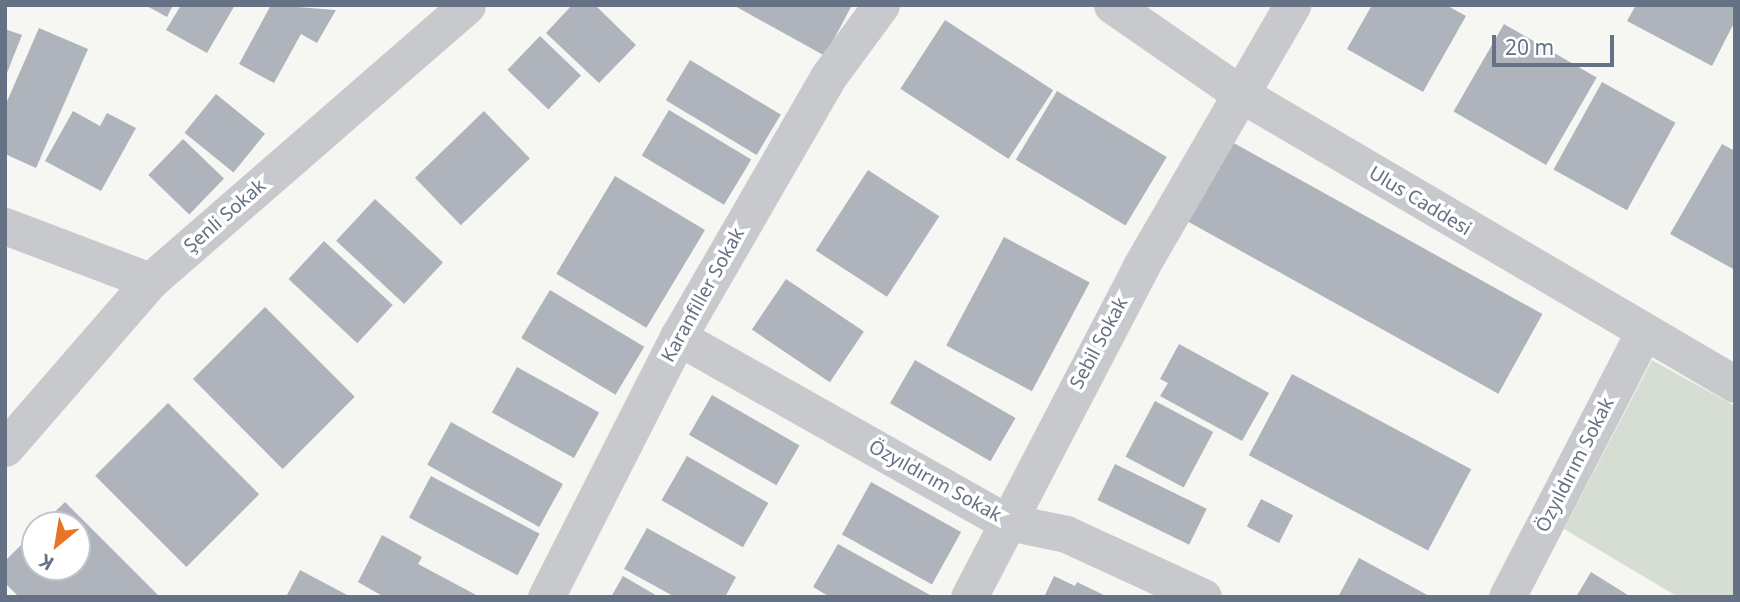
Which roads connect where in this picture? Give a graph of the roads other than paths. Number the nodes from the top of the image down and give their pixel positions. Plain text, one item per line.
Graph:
1 (467, 5) edge
2 (881, 5) edge
3 (1112, 5) edge
4 (1292, 5) edge
5 (1239, 93) junction
6 (5, 226) edge
7 (150, 282) junction
8 (1643, 333) junction
9 (678, 337) junction
10 (1735, 384) edge
11 (5, 448) edge
12 (1004, 521) junction
13 (546, 597) edge
14 (969, 597) edge
15 (1203, 597) edge
16 (1507, 597) edge

1 - 7 street, Şenli Sokak
2 - 9 street, Karanfiller Sokak
3 - 5 street, Ulus Caddesi
4 - 5 street, Sebil Sokak
5 - 8 street, Ulus Caddesi
5 - 12 street, Sebil Sokak
6 - 7 street
7 - 11 street, Şenli Sokak
8 - 10 street, Ulus Caddesi
8 - 16 street, Özyıldırım Sokak
9 - 12 street, Özyıldırım Sokak
9 - 13 street, Karanfiller Sokak
12 - 14 street, Sebil Sokak
12 - 15 street, Özyıldırım Sokak

